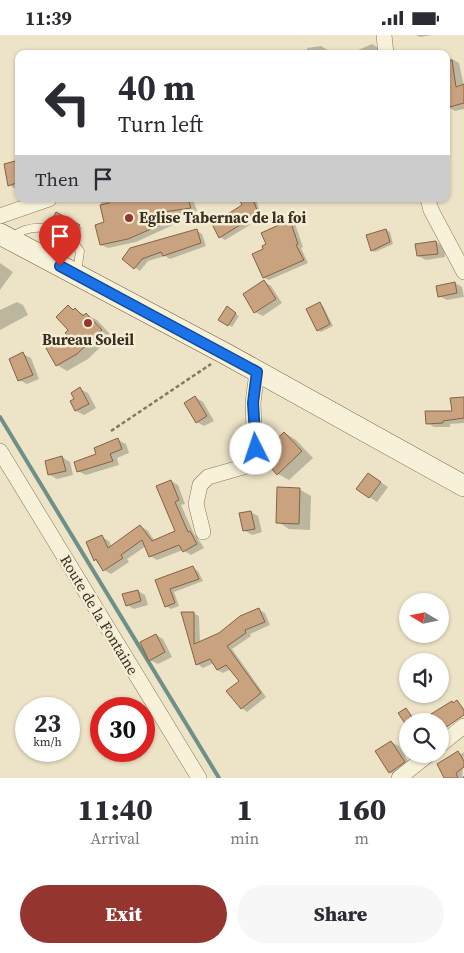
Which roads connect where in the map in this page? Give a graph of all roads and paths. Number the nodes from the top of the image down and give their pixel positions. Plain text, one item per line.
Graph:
1 (384, 35) edge
2 (386, 50) edge
3 (40, 202) edge
4 (429, 202) edge
5 (0, 216) edge
6 (4, 237) edge
7 (464, 272) edge
8 (76, 275) junction
9 (226, 354) junction
10 (257, 372) junction
11 (111, 431) dead end
12 (0, 451) edge
13 (464, 485) edge
14 (203, 532) dead end
15 (464, 726) edge
16 (449, 738) edge
17 (418, 763) edge
18 (199, 778) edge
19 (400, 778) edge

1 - 2 street
3 - 5 street
4 - 7 street
6 - 8 main road
6 - 8 lane
8 - 9 main road
9 - 10 main road
9 - 11 path
10 - 13 main road
10 - 14 street
12 - 18 street, Route de la Fontaine
15 - 16 street
17 - 19 street

